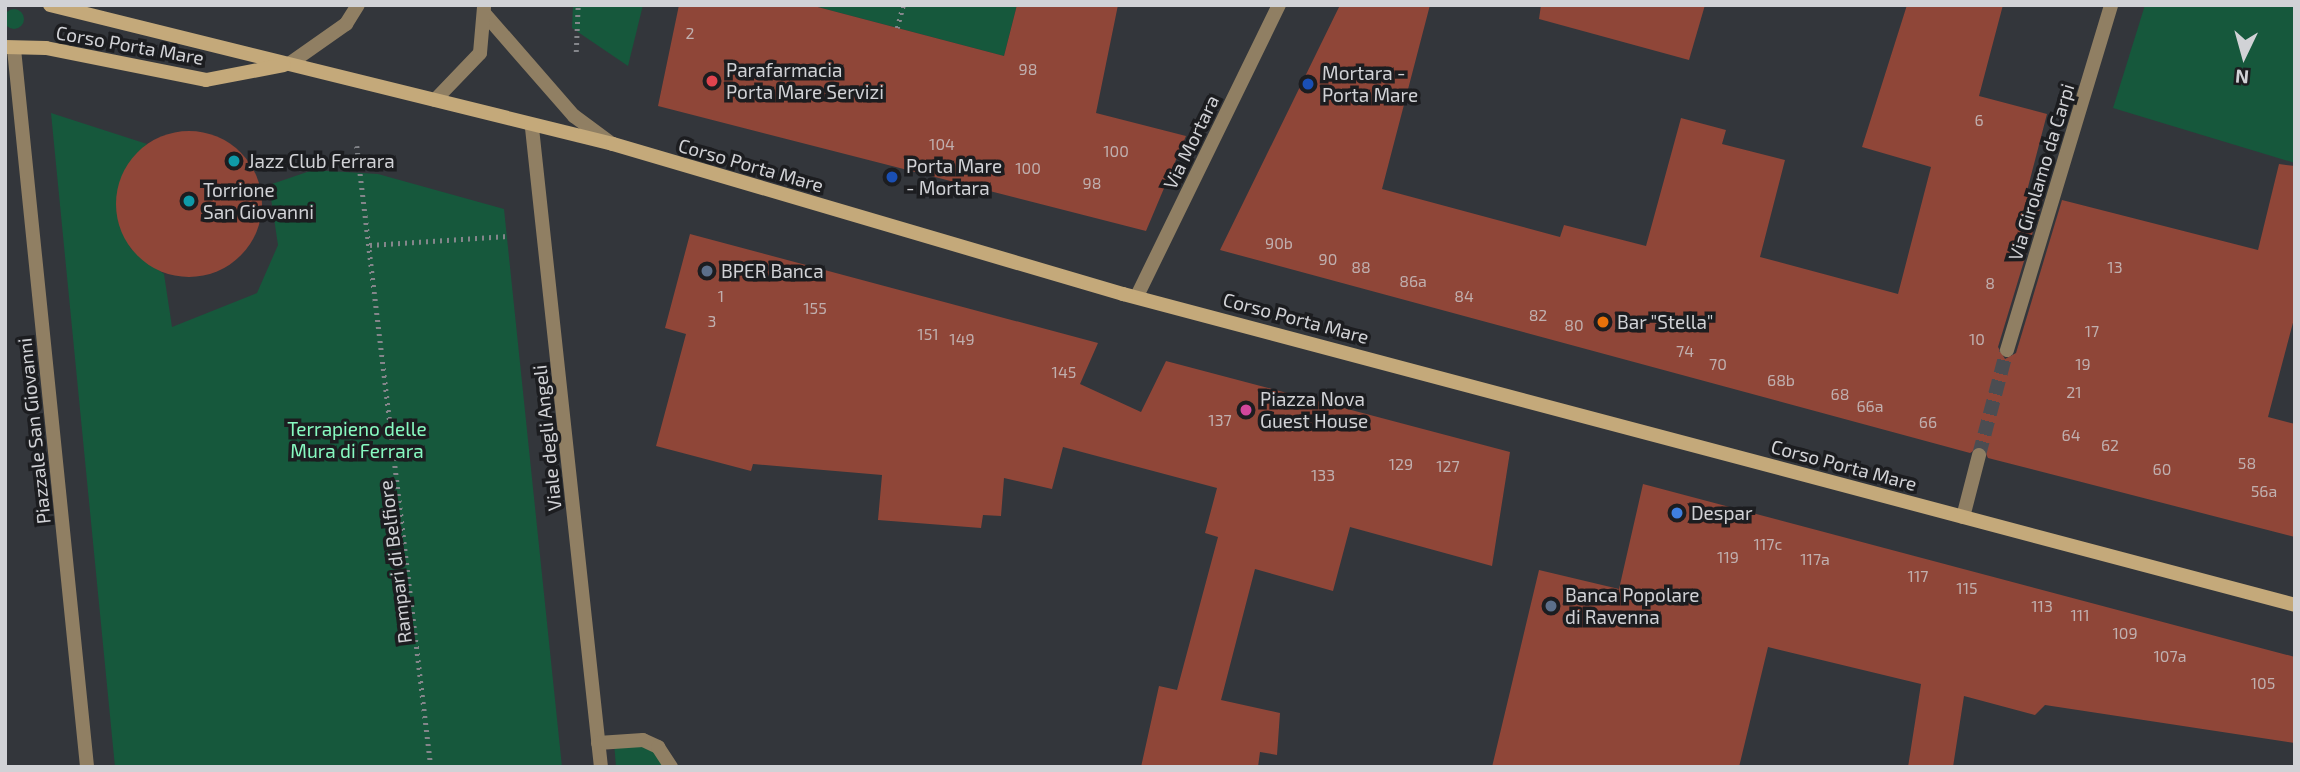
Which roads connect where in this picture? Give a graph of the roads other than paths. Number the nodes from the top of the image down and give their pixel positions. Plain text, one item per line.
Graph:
1 (50, 5) edge
2 (358, 5) edge
3 (1279, 5) edge
4 (2111, 5) edge
5 (484, 9) edge
6 (10, 48) edge
7 (289, 64) junction
8 (435, 100) junction
9 (531, 128) junction
10 (613, 144) junction
11 (1137, 296) junction
12 (2007, 350) tunnel mouth
13 (1979, 455) tunnel mouth
14 (1963, 517) junction
15 (2295, 605) edge
16 (598, 743) junction
17 (87, 767) edge
18 (601, 767) edge
19 (671, 767) edge

1 - 7 street, Corso Porta Mare
2 - 7 street
3 - 11 street, Via Mortara
4 - 12 street, Via Girolamo da Carpi
5 - 8 street
5 - 10 street
6 - 7 street, Corso Porta Mare
6 - 17 street, Piazzale San Giovanni
7 - 8 street, Corso Porta Mare
8 - 9 street, Corso Porta Mare
9 - 10 street, Corso Porta Mare
9 - 16 street, Viale degli Angeli
10 - 11 street, Corso Porta Mare
11 - 14 street, Corso Porta Mare
13 - 14 street
14 - 15 street, Corso Porta Mare
16 - 18 street, Viale degli Angeli
16 - 19 street

